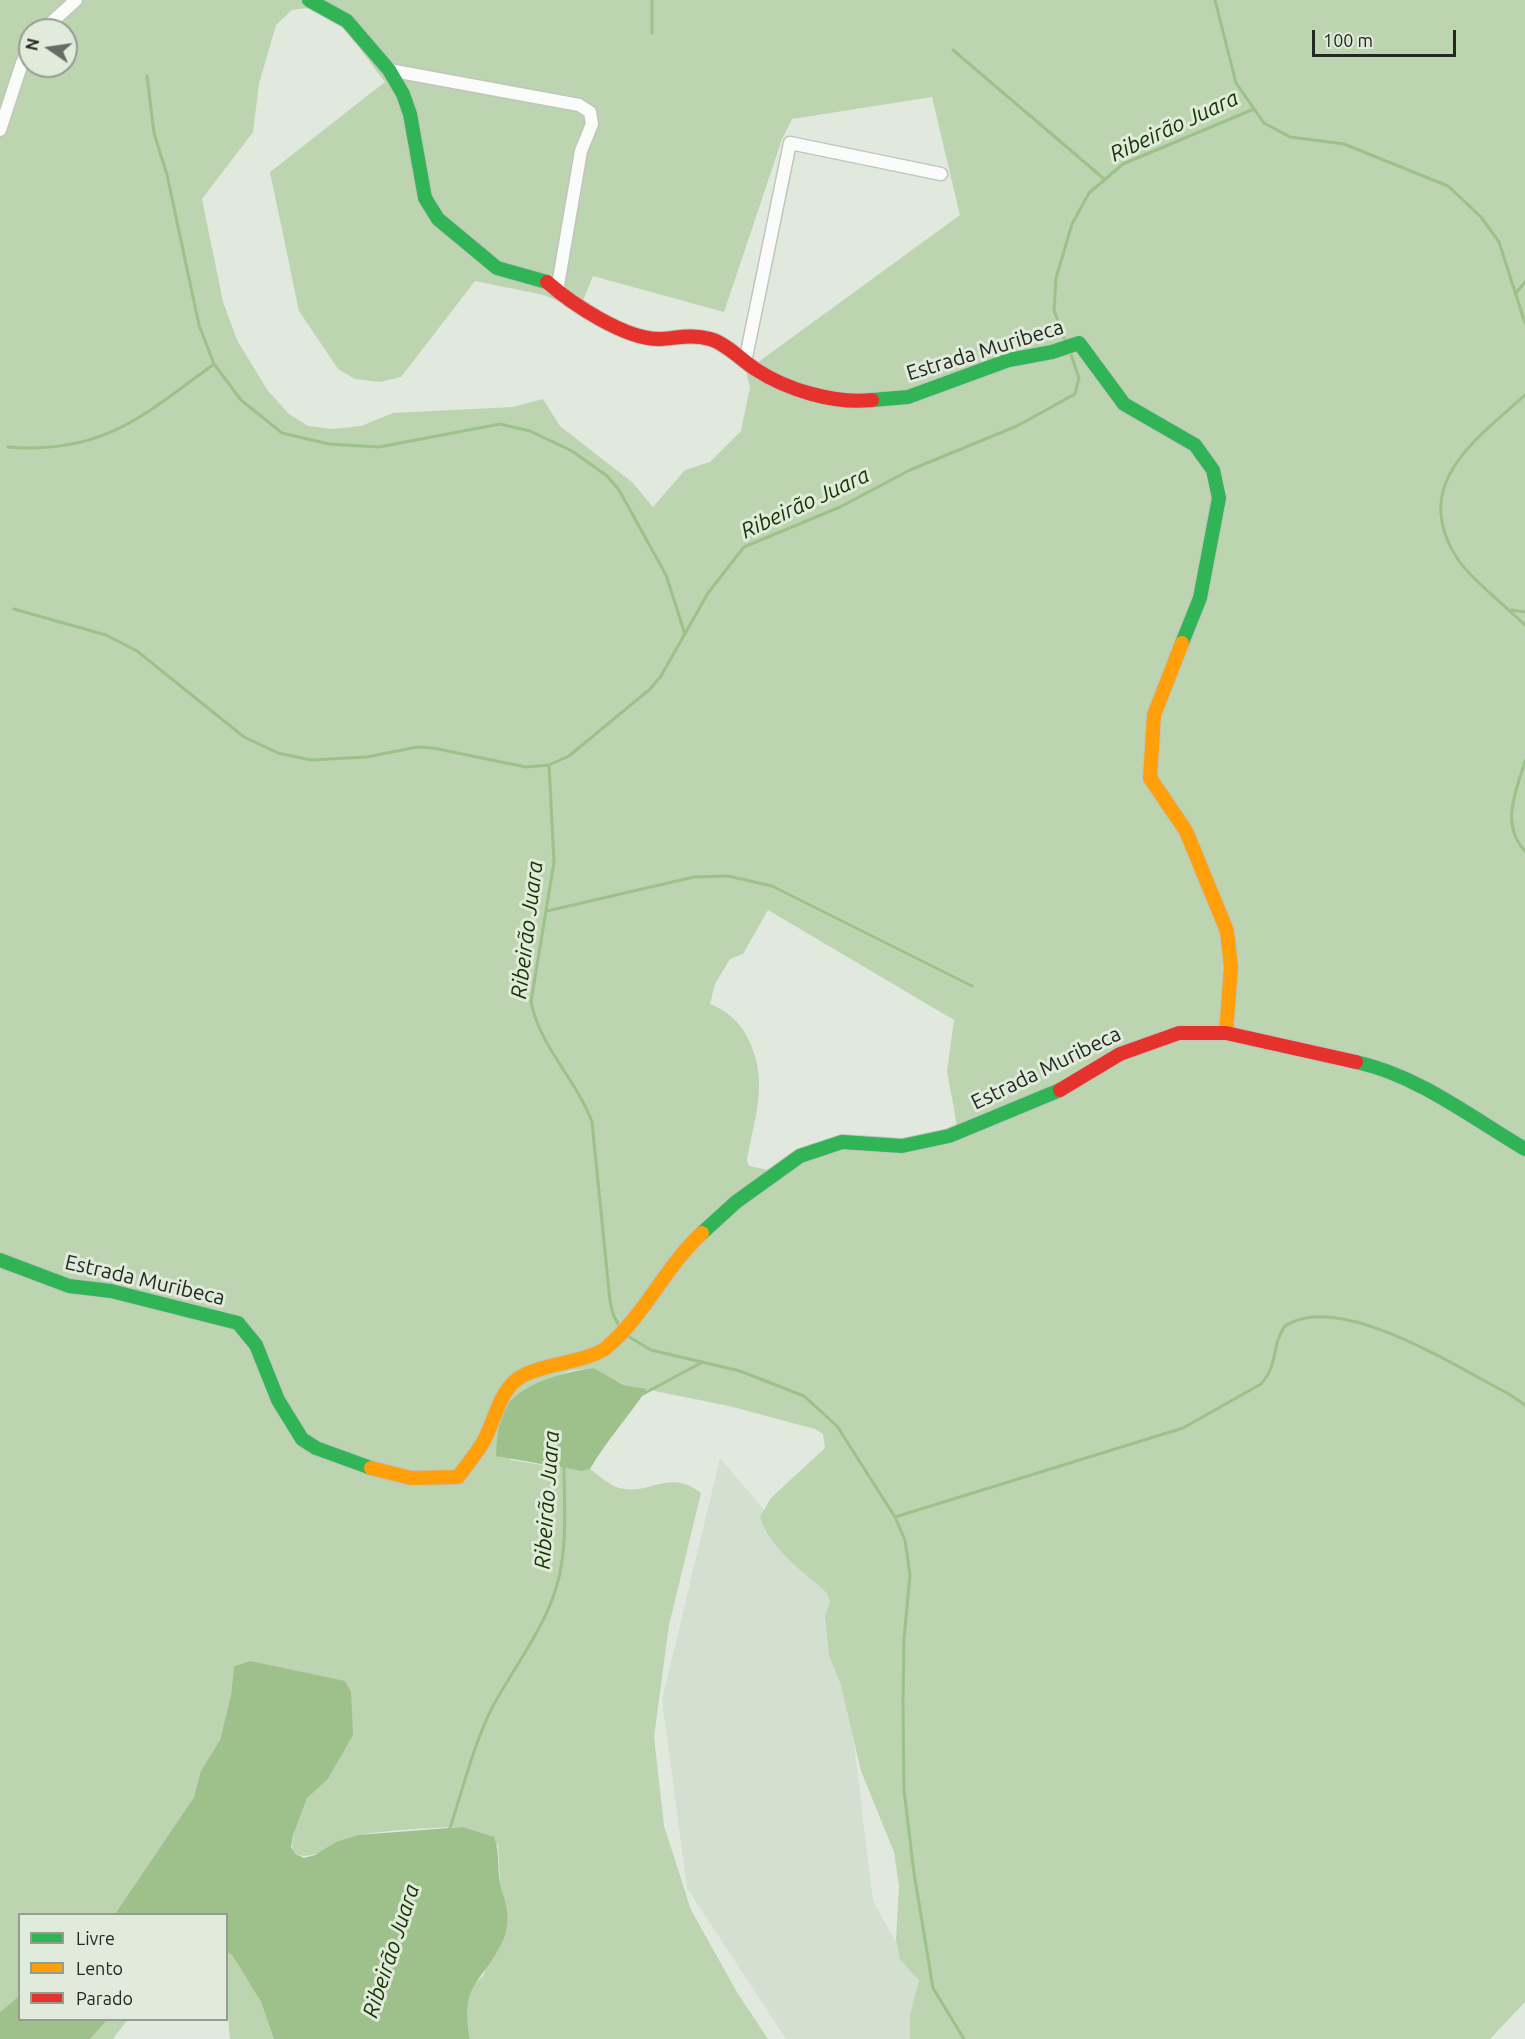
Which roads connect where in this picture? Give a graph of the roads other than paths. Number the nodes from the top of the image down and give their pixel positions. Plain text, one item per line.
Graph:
1 (76, 0) edge
2 (309, 0) edge
3 (56, 18) edge
4 (389, 70) junction
5 (18, 75) edge
6 (0, 130) edge
7 (941, 174) dead end
8 (558, 291) junction
9 (745, 362) junction
10 (1226, 1033) junction
11 (1525, 1149) edge
12 (0, 1260) edge

1 - 3 street
2 - 4 street, Estrada Muribeca
4 - 8 street, Estrada Muribeca
4 - 8 street
5 - 6 street
7 - 9 street
8 - 9 street, Estrada Muribeca
9 - 10 street, Estrada Muribeca
10 - 11 street, Estrada Muribeca
10 - 12 street, Estrada Muribeca

